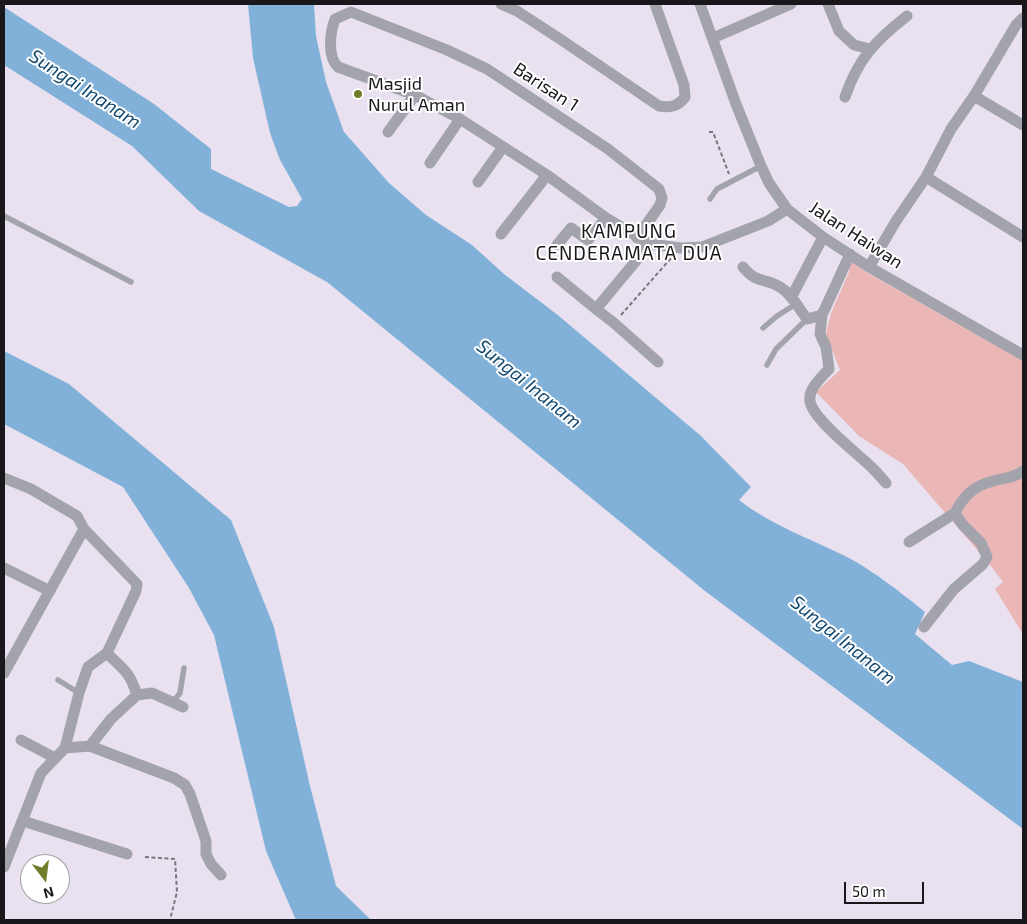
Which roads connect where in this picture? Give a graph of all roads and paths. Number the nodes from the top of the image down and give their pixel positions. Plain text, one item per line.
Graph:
1 (501, 4) edge
2 (655, 4) edge
3 (700, 4) edge
4 (791, 4) edge
5 (828, 4) edge
6 (518, 7) edge
7 (907, 16) dead end
8 (1023, 18) edge
9 (713, 38) junction
10 (870, 49) junction
11 (415, 95) junction
12 (974, 96) junction
13 (845, 97) dead end
14 (460, 119) junction
15 (1023, 125) edge
16 (388, 132) dead end
17 (709, 132) dead end
18 (503, 147) junction
19 (430, 163) dead end
20 (762, 166) junction
21 (547, 175) junction
22 (926, 177) junction
23 (732, 181) junction
24 (478, 182) dead end
25 (710, 199) dead end
26 (787, 209) junction
27 (4, 216) edge
28 (606, 218) junction
29 (501, 234) dead end
30 (823, 237) junction
31 (1023, 237) edge
32 (637, 238) junction
33 (650, 244) junction
34 (557, 245) dead end
35 (681, 248) junction
36 (850, 254) junction
37 (743, 267) dead end
38 (869, 267) junction
39 (556, 276) dead end
40 (131, 282) dead end
41 (794, 300) junction
42 (596, 309) junction
43 (822, 316) junction
44 (807, 319) junction
45 (614, 323) junction
46 (763, 328) dead end
47 (1023, 355) edge
48 (658, 362) dead end
49 (767, 365) dead end
50 (1023, 471) edge
51 (4, 478) edge
52 (886, 483) dead end
53 (955, 512) junction
54 (84, 529) junction
55 (909, 542) dead end
56 (4, 568) edge
57 (50, 591) junction
58 (924, 627) dead end
59 (9, 652) edge
60 (107, 653) junction
61 (184, 668) dead end
62 (4, 673) edge
63 (58, 680) dead end
64 (79, 693) junction
65 (137, 695) junction
66 (172, 702) junction
67 (184, 707) dead end
68 (21, 740) dead end
69 (90, 746) junction
70 (65, 748) junction
71 (55, 758) junction
72 (23, 821) junction
73 (127, 854) dead end
74 (145, 858) dead end
75 (4, 867) edge
76 (221, 875) dead end
77 (170, 920) edge

1 - 6 street
2 - 6 street
3 - 9 street, Jalan Haiwan
4 - 9 street
5 - 10 street
7 - 10 street
8 - 12 street
9 - 20 street, Jalan Haiwan
10 - 13 street
11 - 14 street
11 - 16 street
11 - 32 street, Barisan 1
12 - 15 street
12 - 22 street
14 - 18 street
14 - 19 street
17 - 23 path
18 - 21 street
18 - 24 street
20 - 23 lane
20 - 26 street, Jalan Haiwan
21 - 28 street
21 - 29 street
22 - 31 street
22 - 38 street
23 - 25 lane
26 - 30 street, Jalan Haiwan
26 - 35 street
27 - 40 lane
28 - 32 street
28 - 34 street
30 - 36 street, Jalan Haiwan
30 - 41 street
32 - 33 street
33 - 35 street
33 - 42 street
35 - 45 path
36 - 38 street, Jalan Haiwan
36 - 43 street
37 - 41 street
38 - 47 street, Jalan Haiwan
39 - 42 street
41 - 44 street
41 - 46 lane
42 - 45 street
43 - 44 street
43 - 52 street
44 - 49 lane
45 - 48 street
50 - 53 street
51 - 54 street
53 - 55 street
53 - 58 street
54 - 57 street
54 - 60 street
56 - 57 street
57 - 59 street
59 - 62 street
60 - 64 street
60 - 65 street
61 - 66 lane
63 - 64 lane
64 - 70 street
65 - 66 street
65 - 69 street
66 - 67 street
68 - 71 street
69 - 70 street
69 - 76 street
70 - 71 street
71 - 72 street
72 - 73 street
72 - 75 street
74 - 77 path

